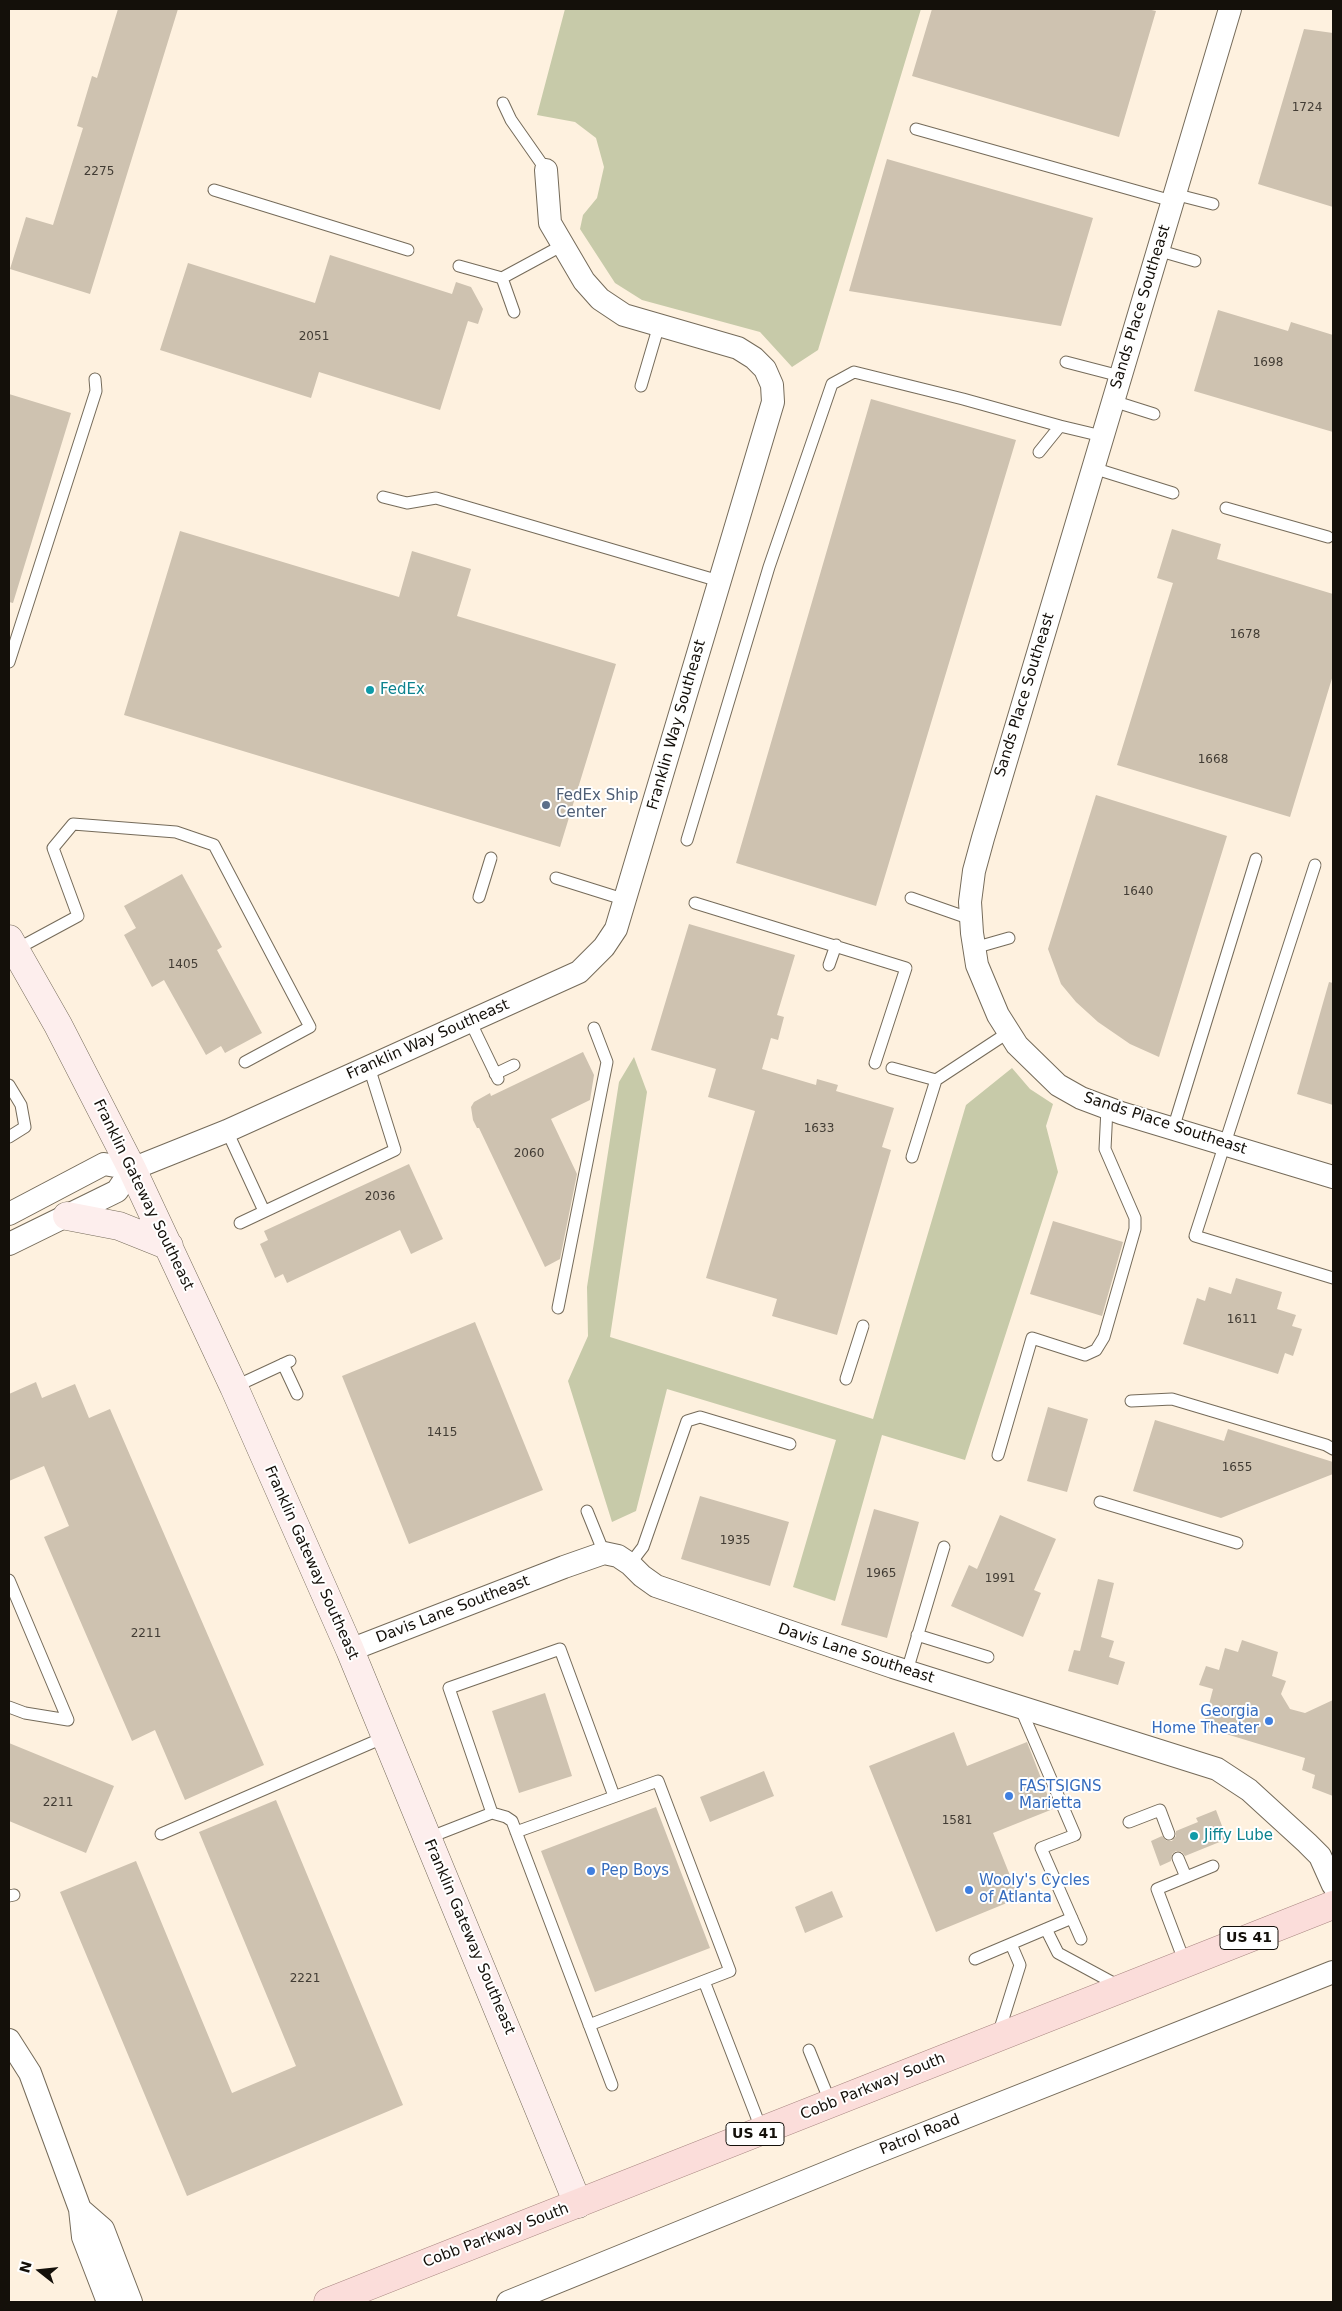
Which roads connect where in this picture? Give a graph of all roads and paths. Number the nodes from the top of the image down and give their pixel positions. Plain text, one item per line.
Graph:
1 (1230, 9) edge
2 (503, 103) dead end
3 (916, 129) dead end
4 (546, 170) joint
5 (214, 190) dead end
6 (1173, 197) junction
7 (1213, 204) dead end
8 (563, 244) junction
9 (408, 250) dead end
10 (1157, 250) junction
11 (1195, 261) dead end
12 (459, 266) dead end
13 (502, 278) junction
14 (514, 312) dead end
15 (659, 325) junction
16 (1066, 362) dead end
17 (1120, 376) junction
18 (95, 380) dead end
19 (641, 386) dead end
20 (1113, 401) junction
21 (1154, 414) dead end
22 (1060, 426) junction
23 (1102, 436) junction
24 (1039, 452) dead end
25 (1093, 468) junction
26 (1173, 492) dead end
27 (384, 497) dead end
28 (1226, 508) dead end
29 (1328, 537) dead end
30 (720, 581) junction
31 (9, 662) edge
32 (687, 840) dead end
33 (491, 858) dead end
34 (1256, 859) dead end
35 (1315, 865) dead end
36 (556, 878) dead end
37 (479, 897) dead end
38 (911, 898) dead end
39 (626, 900) junction
40 (695, 904) dead end
41 (971, 919) junction
42 (1009, 938) dead end
43 (12, 945) edge
44 (836, 945) junction
45 (974, 948) junction
46 (829, 965) dead end
47 (470, 1021) junction
48 (594, 1028) dead end
49 (1009, 1032) junction
50 (245, 1062) dead end
51 (875, 1063) dead end
52 (514, 1065) dead end
53 (368, 1067) junction
54 (892, 1068) dead end
55 (936, 1080) junction
56 (9, 1085) edge
57 (1107, 1108) junction
58 (1173, 1129) junction
59 (227, 1131) junction
60 (9, 1137) edge
61 (1224, 1144) junction
62 (912, 1157) dead end
63 (132, 1169) junction
64 (1333, 1177) edge
65 (264, 1211) junction
66 (9, 1214) edge
67 (67, 1216) junction
68 (240, 1223) dead end
69 (9, 1244) edge
70 (168, 1246) junction
71 (1333, 1278) edge
72 (558, 1308) dead end
73 (863, 1326) dead end
74 (846, 1379) dead end
75 (234, 1387) junction
76 (297, 1394) dead end
77 (1131, 1401) dead end
78 (790, 1444) dead end
79 (1333, 1449) edge
80 (998, 1455) dead end
81 (1100, 1502) dead end
82 (587, 1511) dead end
83 (1237, 1544) dead end
84 (944, 1547) dead end
85 (604, 1553) junction
86 (630, 1564) junction
87 (9, 1580) edge
88 (917, 1635) junction
89 (350, 1650) junction
90 (988, 1657) dead end
91 (907, 1671) junction
92 (9, 1707) edge
93 (1020, 1707) junction
94 (385, 1737) junction
95 (614, 1796) junction
96 (492, 1813) junction
97 (1129, 1822) dead end
98 (516, 1832) junction
99 (161, 1834) dead end
100 (1169, 1834) dead end
101 (428, 1838) junction
102 (1178, 1858) dead end
103 (1213, 1866) dead end
104 (1186, 1877) junction
105 (1333, 1885) edge
106 (1333, 1905) edge
107 (1072, 1918) junction
108 (1046, 1929) junction
109 (1080, 1938) dead end
110 (1011, 1944) junction
111 (975, 1959) dead end
112 (1185, 1963) junction
113 (1333, 1972) edge
114 (704, 1981) junction
115 (1123, 1988) junction
116 (589, 2025) junction
117 (997, 2038) junction
118 (9, 2040) edge
119 (809, 2050) dead end
120 (612, 2085) dead end
121 (831, 2104) junction
122 (762, 2131) junction
123 (578, 2204) junction
124 (80, 2210) junction
125 (108, 2302) edge
126 (131, 2302) edge
127 (328, 2302) edge
128 (508, 2302) edge

1 - 6 street, Sands Place Southeast
2 - 4 lane
3 - 6 lane
4 - 8 street, Franklin Way Southeast
5 - 9 lane
6 - 7 lane
6 - 10 street, Sands Place Southeast
8 - 13 lane
8 - 15 street, Franklin Way Southeast
10 - 11 lane
10 - 17 street, Sands Place Southeast
12 - 13 lane
13 - 14 lane
15 - 19 lane
15 - 30 street, Franklin Way Southeast
16 - 17 lane
17 - 20 street, Sands Place Southeast
18 - 31 lane
20 - 21 lane
20 - 23 street, Sands Place Southeast
22 - 23 lane
22 - 24 lane
22 - 32 lane
23 - 25 street, Sands Place Southeast
25 - 26 lane
25 - 41 street, Sands Place Southeast
27 - 30 lane
28 - 29 lane
30 - 39 street, Franklin Way Southeast
33 - 37 lane
34 - 58 lane
35 - 61 lane
36 - 39 lane
38 - 41 lane
39 - 47 street, Franklin Way Southeast
40 - 44 lane
41 - 45 street, Sands Place Southeast
42 - 45 lane
43 - 50 lane
43 - 63 street, Franklin Gateway Southeast
44 - 46 lane
44 - 51 lane
45 - 49 street, Sands Place Southeast
47 - 52 lane
47 - 53 street, Franklin Way Southeast
48 - 72 lane
49 - 55 lane
49 - 57 street, Sands Place Southeast
53 - 59 street, Franklin Way Southeast
53 - 65 lane
54 - 55 lane
55 - 62 lane
56 - 60 lane
57 - 58 street, Sands Place Southeast
57 - 80 lane
58 - 61 street, Sands Place Southeast
59 - 63 street, Franklin Way Southeast
59 - 65 lane
61 - 64 street, Sands Place Southeast
61 - 71 lane
63 - 66 street
63 - 67 street
63 - 70 street, Franklin Gateway Southeast
65 - 68 lane
67 - 69 street
67 - 70 street
70 - 75 street, Franklin Gateway Southeast
73 - 74 lane
75 - 76 lane
75 - 89 street, Franklin Gateway Southeast
77 - 79 lane
78 - 86 lane
81 - 83 lane
82 - 85 lane
84 - 88 lane
85 - 86 street, Davis Lane Southeast
85 - 89 street, Davis Lane Southeast
86 - 91 street, Davis Lane Southeast
87 - 92 lane
88 - 90 lane
88 - 91 lane
89 - 94 street, Franklin Gateway Southeast
91 - 93 street, Davis Lane Southeast
93 - 105 street, Davis Lane Southeast
93 - 107 lane
94 - 99 lane
94 - 101 street, Franklin Gateway Southeast
95 - 96 lane
95 - 98 lane
95 - 114 lane
96 - 98 lane
96 - 101 lane
97 - 100 lane
98 - 116 lane
101 - 123 street, Franklin Gateway Southeast
102 - 104 lane
103 - 104 lane
104 - 112 lane
106 - 112 main road, Cobb Parkway South / US 41
107 - 108 lane
107 - 109 lane
108 - 110 lane
108 - 115 lane
110 - 111 lane
110 - 117 lane
112 - 115 main road, Cobb Parkway South / US 41
113 - 128 street, Patrol Road
114 - 116 lane
114 - 122 lane
115 - 117 main road, Cobb Parkway South / US 41
116 - 120 lane
117 - 121 main road, Cobb Parkway South / US 41
118 - 124 street
119 - 121 lane
121 - 122 main road, Cobb Parkway South / US 41
122 - 123 main road, Cobb Parkway South / US 41
123 - 127 main road, Cobb Parkway South / US 41
124 - 125 street
124 - 126 street

